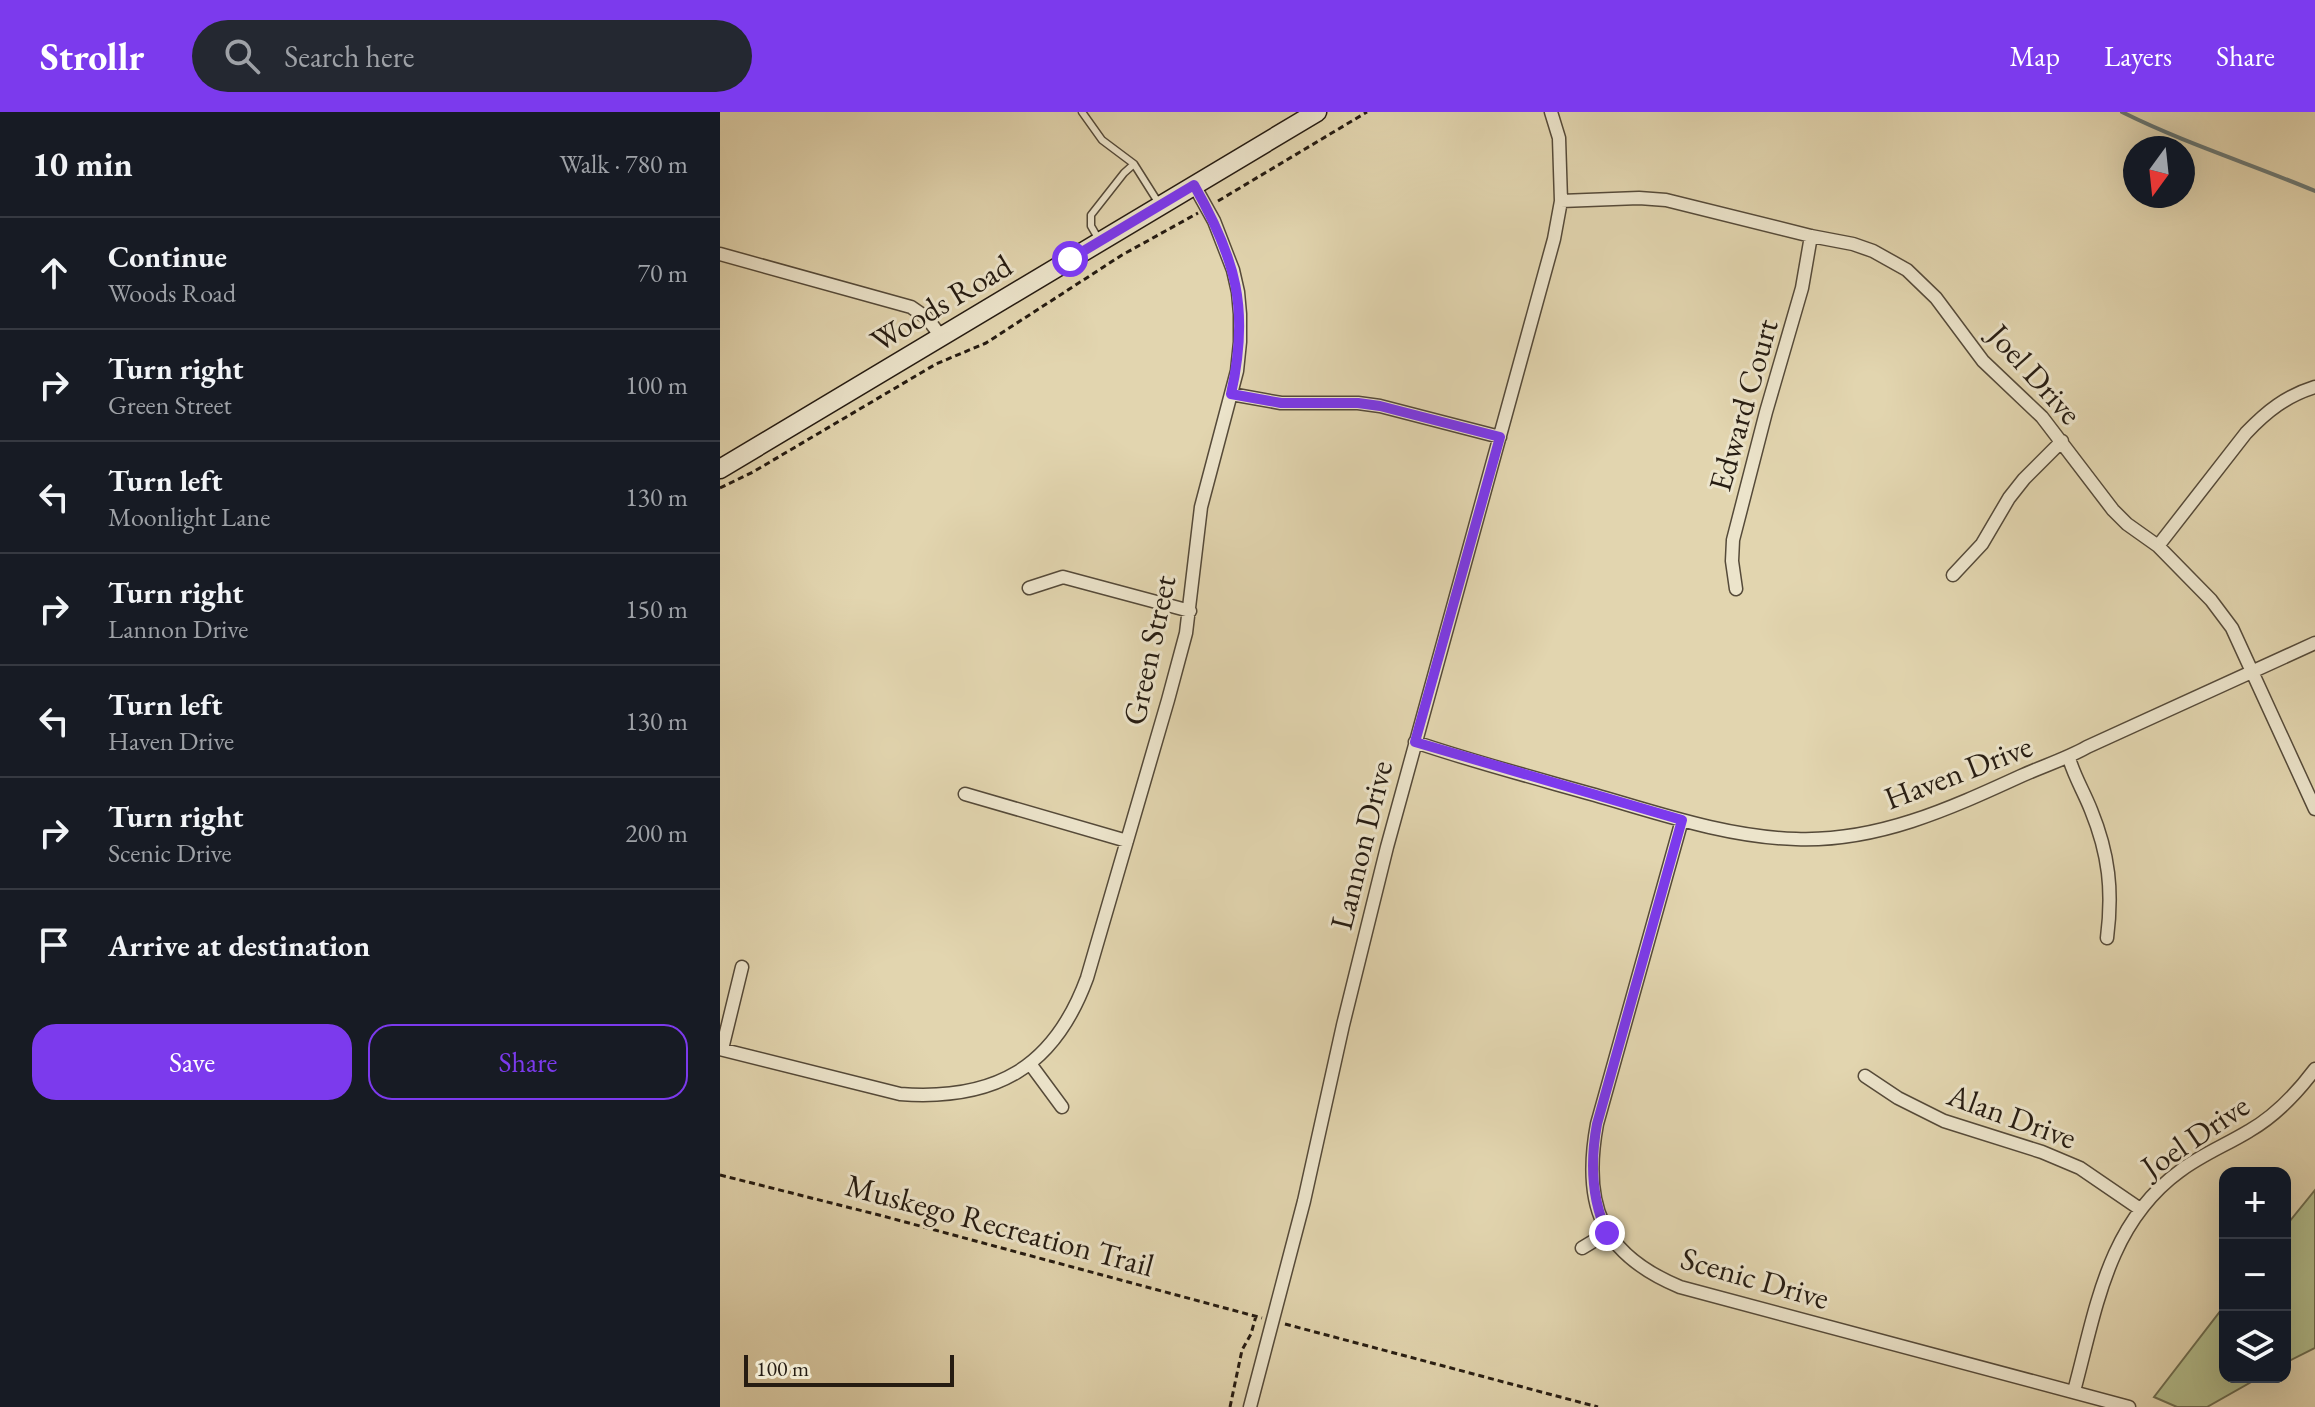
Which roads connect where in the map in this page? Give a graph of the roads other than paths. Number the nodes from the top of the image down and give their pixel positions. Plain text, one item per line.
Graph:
1 (1082, 112) edge
2 (1317, 112) edge
3 (1551, 112) edge
4 (1134, 164) junction
5 (1194, 185) junction
6 (1561, 201) junction
7 (1160, 205) junction
8 (1811, 236) junction
9 (1100, 241) junction
10 (720, 254) edge
11 (942, 338) junction
12 (2315, 387) edge
13 (1231, 394) junction
14 (1500, 437) junction
15 (2062, 441) junction
16 (720, 469) edge
17 (2158, 546) junction
18 (1953, 575) dead end
19 (1029, 588) dead end
20 (1736, 589) dead end
21 (1190, 611) junction
22 (2315, 643) edge
23 (2252, 671) junction
24 (1415, 742) junction
25 (2069, 758) junction
26 (965, 794) dead end
27 (2315, 809) edge
28 (1682, 820) junction
29 (1127, 841) junction
30 (2107, 938) dead end
31 (742, 967) dead end
32 (721, 1049) edge
33 (1031, 1065) junction
34 (2315, 1069) edge
35 (1865, 1076) dead end
36 (1062, 1107) dead end
37 (2140, 1209) junction
38 (1607, 1233) junction
39 (1582, 1248) dead end
40 (2074, 1391) junction
41 (1250, 1407) edge
42 (2129, 1407) edge

1 - 4 lane
2 - 5 street, Woods Road
3 - 6 street, Lannon Drive
4 - 7 lane
4 - 9 lane
5 - 7 street, Woods Road
5 - 13 street, Green Street
6 - 8 street, Joel Drive
6 - 14 street, Lannon Drive
7 - 9 street, Woods Road
8 - 15 street, Joel Drive
8 - 20 street, Edward Court
9 - 11 street, Woods Road
10 - 11 street
11 - 16 street, Woods Road
12 - 17 street
13 - 14 street
13 - 21 street, Green Street
14 - 24 street, Lannon Drive
15 - 17 street, Joel Drive
15 - 18 street
17 - 23 street, Joel Drive
19 - 21 street
21 - 29 street, Green Street
22 - 23 street, Haven Drive
23 - 25 street, Haven Drive
23 - 27 street, Joel Drive
24 - 28 street, Haven Drive
24 - 41 street, Lannon Drive
25 - 28 street, Haven Drive
25 - 30 street
26 - 29 street
28 - 38 street, Scenic Drive
29 - 33 street, Green Street
31 - 32 street
32 - 33 street
33 - 36 street
34 - 37 street, Joel Drive
35 - 37 street, Alan Drive
37 - 40 street, Joel Drive
38 - 39 street
38 - 40 street, Scenic Drive
40 - 42 street, Scenic Drive

